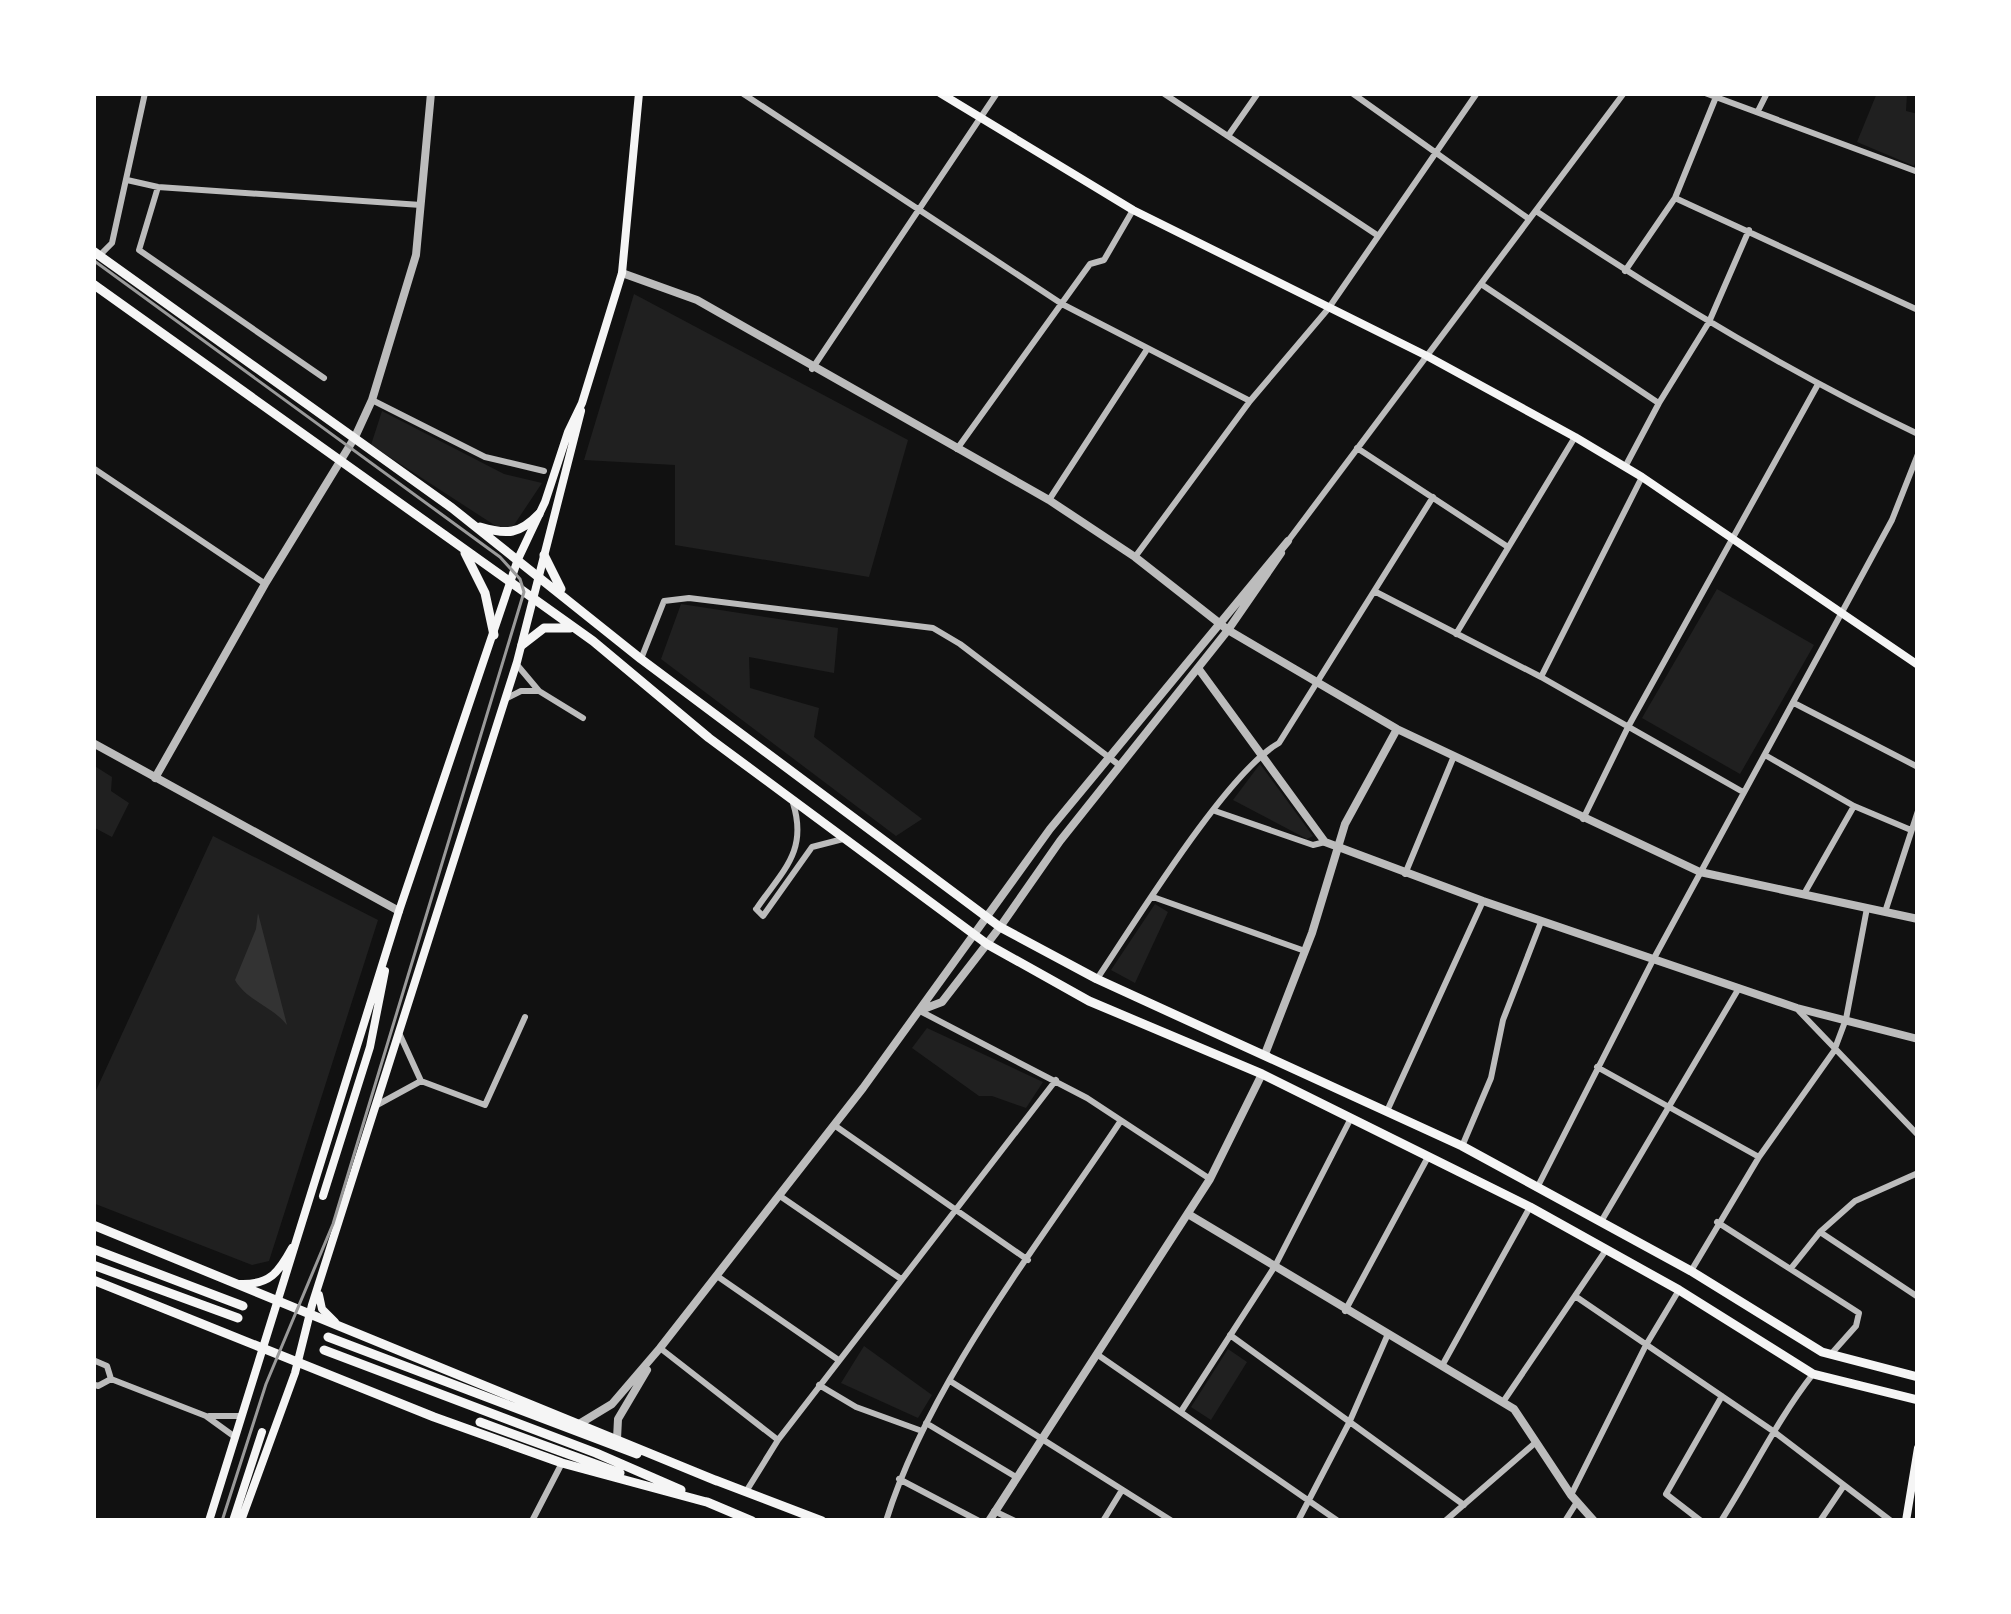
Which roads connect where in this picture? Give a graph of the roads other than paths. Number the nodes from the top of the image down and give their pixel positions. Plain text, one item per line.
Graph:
1 (145, 93) edge
2 (431, 93) edge
3 (639, 93) edge
4 (744, 93) edge
5 (940, 93) edge
6 (997, 93) edge
7 (1163, 93) edge
8 (1258, 93) edge
9 (1352, 93) edge
10 (1478, 93) edge
11 (1624, 93) edge
12 (1705, 93) edge
13 (1767, 93) edge
14 (1716, 97) junction
15 (1758, 111) junction
16 (977, 118) junction
17 (1228, 136) junction
18 (1436, 153) junction
19 (1918, 172) edge
20 (127, 180) junction
21 (158, 187) junction
22 (1675, 198) junction
23 (422, 205) junction
24 (920, 210) junction
25 (1133, 210) junction
26 (1536, 211) junction
27 (1529, 219) junction
28 (1749, 230) junction
29 (1377, 235) junction
30 (96, 253) edge
31 (1625, 271) junction
32 (622, 273) junction
33 (93, 284) edge
34 (1481, 284) junction
35 (1062, 304) junction
36 (1328, 309) junction
37 (1918, 310) edge
38 (1709, 322) junction
39 (1146, 351) junction
40 (1427, 356) junction
41 (812, 369) junction
42 (324, 378) dead end
43 (1817, 386) junction
44 (372, 400) junction
45 (1250, 401) junction
46 (1659, 403) junction
47 (582, 404) junction
48 (1918, 434) edge
49 (356, 437) junction
50 (1575, 437) junction
51 (1357, 448) junction
52 (957, 449) junction
53 (1918, 454) edge
54 (342, 459) junction
55 (1625, 467) junction
56 (93, 468) edge
57 (544, 471) dead end
58 (1642, 477) junction
59 (1433, 497) junction
60 (1049, 500) junction
61 (539, 514) junction
62 (476, 526) junction
63 (1731, 538) junction
64 (1288, 541) junction
65 (1508, 547) junction
66 (463, 549) junction
67 (544, 555) junction
68 (1135, 557) junction
69 (518, 559) junction
70 (539, 577) junction
71 (511, 583) junction
72 (265, 584) junction
73 (1376, 592) junction
74 (535, 600) junction
75 (576, 606) junction
76 (1841, 615) junction
77 (1218, 622) junction
78 (574, 628) junction
79 (1228, 629) junction
80 (1456, 634) junction
81 (494, 635) junction
82 (522, 645) junction
83 (641, 659) junction
84 (517, 662) junction
85 (1918, 665) edge
86 (1198, 668) junction
87 (1541, 677) junction
88 (1317, 682) junction
89 (539, 691) junction
90 (504, 700) junction
91 (1794, 703) junction
92 (584, 718) dead end
93 (1628, 727) junction
94 (1397, 729) junction
95 (93, 743) edge
96 (1262, 752) junction
97 (1765, 755) junction
98 (1454, 756) junction
99 (1107, 757) junction
100 (1119, 765) junction
101 (1918, 767) edge
102 (155, 778) junction
103 (1743, 792) junction
104 (792, 800) junction
105 (1854, 806) junction
106 (1215, 811) junction
107 (1918, 811) edge
108 (1583, 818) junction
109 (1910, 830) junction
110 (843, 839) junction
111 (1325, 842) junction
112 (1336, 848) junction
113 (1700, 872) junction
114 (1405, 874) junction
115 (1804, 895) junction
116 (1153, 897) junction
117 (1483, 901) junction
118 (1867, 908) junction
119 (399, 911) junction
120 (1885, 913) junction
121 (985, 917) junction
122 (1918, 919) edge
123 (1541, 922) junction
124 (1000, 927) junction
125 (974, 933) junction
126 (987, 944) junction
127 (388, 946) junction
128 (1305, 951) junction
129 (1653, 960) junction
130 (1097, 979) junction
131 (1739, 988) junction
132 (1797, 1008) junction
133 (920, 1010) junction
134 (525, 1017) dead end
135 (1846, 1019) junction
136 (398, 1031) junction
137 (1918, 1039) edge
138 (1834, 1051) junction
139 (1265, 1054) junction
140 (1597, 1066) junction
141 (1262, 1074) junction
142 (1056, 1080) junction
143 (421, 1081) junction
144 (377, 1105) junction
145 (1668, 1108) junction
146 (1387, 1111) junction
147 (1351, 1116) junction
148 (1120, 1122) junction
149 (834, 1125) junction
150 (1918, 1136) edge
151 (1462, 1146) junction
152 (1428, 1157) junction
153 (1759, 1157) junction
154 (1918, 1173) edge
155 (1210, 1179) junction
156 (1538, 1186) junction
157 (323, 1196) dead end
158 (780, 1196) junction
159 (1530, 1207) junction
160 (957, 1212) junction
161 (1188, 1214) junction
162 (1602, 1220) junction
163 (1717, 1222) junction
164 (93, 1225) edge
165 (301, 1231) junction
166 (1820, 1232) junction
167 (93, 1249) edge
168 (1606, 1250) junction
169 (1028, 1260) junction
170 (93, 1265) edge
171 (1275, 1266) junction
172 (1792, 1267) junction
173 (1691, 1271) junction
174 (717, 1276) junction
175 (93, 1280) edge
176 (902, 1280) junction
177 (320, 1282) junction
178 (232, 1284) junction
179 (1679, 1290) junction
180 (1575, 1296) junction
181 (1918, 1297) edge
182 (278, 1302) junction
183 (243, 1306) dead end
184 (1346, 1311) junction
185 (309, 1314) junction
186 (238, 1318) dead end
187 (342, 1327) junction
188 (1388, 1334) junction
189 (1230, 1335) junction
190 (328, 1337) dead end
191 (1646, 1345) junction
192 (263, 1347) junction
193 (660, 1348) junction
194 (324, 1349) dead end
195 (1098, 1355) junction
196 (1830, 1355) junction
197 (93, 1360) edge
198 (839, 1360) junction
199 (297, 1361) junction
200 (1443, 1364) junction
201 (1813, 1374) junction
202 (1918, 1377) edge
203 (111, 1378) junction
204 (950, 1381) junction
205 (93, 1384) edge
206 (819, 1385) junction
207 (1723, 1396) junction
208 (1918, 1400) edge
209 (1503, 1402) junction
210 (1182, 1410) junction
211 (206, 1416) junction
212 (242, 1416) junction
213 (480, 1422) dead end
214 (1348, 1423) junction
215 (579, 1424) junction
216 (924, 1427) junction
217 (1773, 1431) junction
218 (262, 1432) dead end
219 (235, 1437) junction
220 (617, 1439) junction
221 (778, 1440) junction
222 (1042, 1440) junction
223 (1538, 1440) junction
224 (1918, 1448) edge
225 (562, 1463) junction
226 (1017, 1478) junction
227 (899, 1479) junction
228 (717, 1481) junction
229 (1843, 1486) junction
230 (746, 1490) junction
231 (1122, 1490) junction
232 (1574, 1498) junction
233 (1310, 1501) junction
234 (710, 1503) junction
235 (1464, 1505) junction
236 (723, 1515) edge
237 (992, 1516) edge
238 (209, 1521) edge
239 (237, 1521) edge
240 (532, 1521) edge
241 (752, 1521) edge
242 (822, 1521) edge
243 (886, 1521) edge
244 (980, 1521) edge
245 (1015, 1521) edge
246 (1103, 1521) edge
247 (1172, 1521) edge
248 (1298, 1521) edge
249 (1338, 1521) edge
250 (1445, 1521) edge
251 (1565, 1521) edge
252 (1594, 1521) edge
253 (1701, 1521) edge
254 (1721, 1521) edge
255 (1820, 1521) edge
256 (1891, 1521) edge
257 (1906, 1521) edge

1 - 20 street
2 - 23 street
3 - 32 main road
4 - 24 street
5 - 16 main road
6 - 16 street
7 - 17 street
8 - 17 street
9 - 18 street
10 - 18 street
11 - 26 street
12 - 14 street
13 - 15 street
14 - 15 street
14 - 22 street
15 - 19 street
16 - 24 street
16 - 25 main road
17 - 29 street
18 - 27 street
18 - 29 street
20 - 21 street
20 - 30 street
21 - 23 street
21 - 42 street
22 - 28 street
22 - 31 street
23 - 44 street
24 - 35 street
24 - 41 street
25 - 35 street
25 - 36 main road
26 - 27 street
26 - 31 street
27 - 34 street
28 - 37 street
28 - 38 street
29 - 36 street
30 - 49 main road
31 - 38 street
32 - 41 street
32 - 47 main road
33 - 54 main road
34 - 40 street
34 - 46 street
35 - 39 street
35 - 52 street
36 - 40 main road
36 - 45 street
38 - 43 street
38 - 46 street
39 - 45 street
39 - 60 street
40 - 50 main road
40 - 51 street
41 - 52 street
43 - 48 street
43 - 63 street
44 - 49 street
44 - 57 street
45 - 68 street
46 - 55 street
47 - 61 main road
47 - 67 main road
49 - 54 street
49 - 62 main road
50 - 55 main road
50 - 65 street
51 - 59 street
51 - 64 street
52 - 60 street
53 - 76 street
54 - 66 main road
54 - 72 street
55 - 58 main road
56 - 72 street
58 - 63 main road
58 - 87 street
59 - 65 street
59 - 73 street
60 - 68 street
61 - 62 main road
61 - 69 main road
62 - 69 main road
63 - 76 main road
63 - 93 street
64 - 77 street
64 - 79 street
65 - 80 street
66 - 71 main road
66 - 81 main road
67 - 70 main road
67 - 75 main road
68 - 77 street
69 - 70 main road
69 - 71 main road
70 - 74 main road
70 - 75 main road
71 - 74 main road
71 - 81 main road
72 - 102 street
73 - 80 street
73 - 88 street
74 - 78 main road
74 - 82 main road
75 - 83 main road
76 - 85 main road
76 - 91 street
77 - 79 street
77 - 99 street
78 - 82 main road
78 - 104 main road
79 - 86 street
79 - 88 street
80 - 87 street
81 - 119 main road
82 - 84 main road
83 - 99 street
83 - 121 main road
84 - 89 street
84 - 90 main road
86 - 96 street
86 - 100 street
87 - 93 street
88 - 94 street
88 - 96 street
89 - 90 street
89 - 92 street
90 - 136 main road
91 - 97 street
91 - 101 street
93 - 103 street
93 - 108 street
94 - 98 street
94 - 112 street
95 - 102 street
96 - 106 street
96 - 111 street
97 - 103 street
97 - 105 street
98 - 108 street
98 - 114 street
99 - 100 street
99 - 121 street
100 - 124 street
102 - 119 street
103 - 113 street
104 - 110 main road
104 - 110 street
105 - 109 street
105 - 115 street
106 - 111 street
106 - 116 street
107 - 109 street
108 - 113 street
109 - 120 street
110 - 125 main road
111 - 112 street
112 - 114 street
112 - 128 street
113 - 115 street
113 - 129 street
114 - 117 street
115 - 118 street
116 - 128 street
116 - 130 street
117 - 123 street
117 - 146 street
118 - 120 street
118 - 135 street
119 - 127 main road
120 - 122 street
121 - 124 main road
121 - 125 street
123 - 129 street
123 - 151 street
124 - 126 street
124 - 130 main road
125 - 126 main road
125 - 133 street
126 - 133 street
126 - 141 main road
127 - 157 main road
127 - 165 main road
128 - 139 street
129 - 131 street
129 - 140 street
130 - 139 main road
131 - 132 street
131 - 145 street
132 - 135 street
132 - 138 street
133 - 142 street
133 - 149 street
134 - 143 street
135 - 137 street
135 - 138 street
136 - 143 street
136 - 144 main road
138 - 150 street
138 - 153 street
139 - 146 main road
140 - 145 street
140 - 156 street
141 - 147 main road
141 - 155 street
142 - 148 street
142 - 160 street
143 - 144 street
144 - 177 main road
145 - 153 street
145 - 162 street
146 - 151 main road
147 - 152 main road
147 - 171 street
148 - 155 street
148 - 169 street
149 - 158 street
149 - 160 street
151 - 156 main road
152 - 159 main road
152 - 184 street
153 - 163 street
154 - 166 street
155 - 161 street
156 - 162 main road
158 - 174 street
158 - 176 street
159 - 168 main road
159 - 200 street
160 - 169 street
160 - 176 street
161 - 171 street
161 - 195 street
162 - 173 main road
163 - 172 street
163 - 173 street
164 - 178 main road
165 - 178 main road
165 - 182 main road
166 - 172 street
166 - 181 street
167 - 183 main road
168 - 179 main road
168 - 180 street
169 - 204 street
170 - 186 main road
171 - 184 street
171 - 189 street
172 - 196 street
173 - 196 main road
174 - 193 street
174 - 198 street
175 - 192 main road
176 - 198 street
177 - 185 main road
177 - 187 main road
178 - 182 main road
179 - 191 street
179 - 201 main road
180 - 191 street
180 - 209 street
182 - 185 main road
182 - 192 main road
184 - 188 street
185 - 187 main road
185 - 199 main road
187 - 215 main road
188 - 200 street
188 - 214 street
189 - 210 street
189 - 214 street
190 - 228 main road
191 - 207 street
191 - 232 street
192 - 199 main road
192 - 212 main road
193 - 215 street
193 - 220 street
193 - 221 street
194 - 234 main road
195 - 210 street
195 - 222 street
196 - 202 main road
197 - 203 street
198 - 206 street
199 - 225 main road
199 - 239 main road
200 - 209 street
201 - 208 main road
201 - 217 street
203 - 205 street
203 - 211 street
204 - 216 street
204 - 222 street
206 - 216 street
206 - 221 street
207 - 217 street
207 - 253 street
209 - 223 street
210 - 233 street
211 - 212 street
211 - 219 street
212 - 219 main road
213 - 234 main road
214 - 233 street
214 - 235 street
215 - 220 main road
216 - 226 street
216 - 227 street
217 - 229 street
217 - 254 street
218 - 239 main road
219 - 238 main road
220 - 228 main road
221 - 230 street
222 - 226 street
222 - 231 street
223 - 232 street
223 - 235 street
224 - 257 main road
225 - 234 main road
225 - 240 street
226 - 237 street
227 - 243 street
227 - 244 street
228 - 230 main road
229 - 255 street
229 - 256 street
230 - 242 main road
231 - 246 street
231 - 247 street
232 - 251 street
232 - 252 street
233 - 248 street
233 - 249 street
234 - 236 main road
235 - 250 street
236 - 241 main road
237 - 245 street

